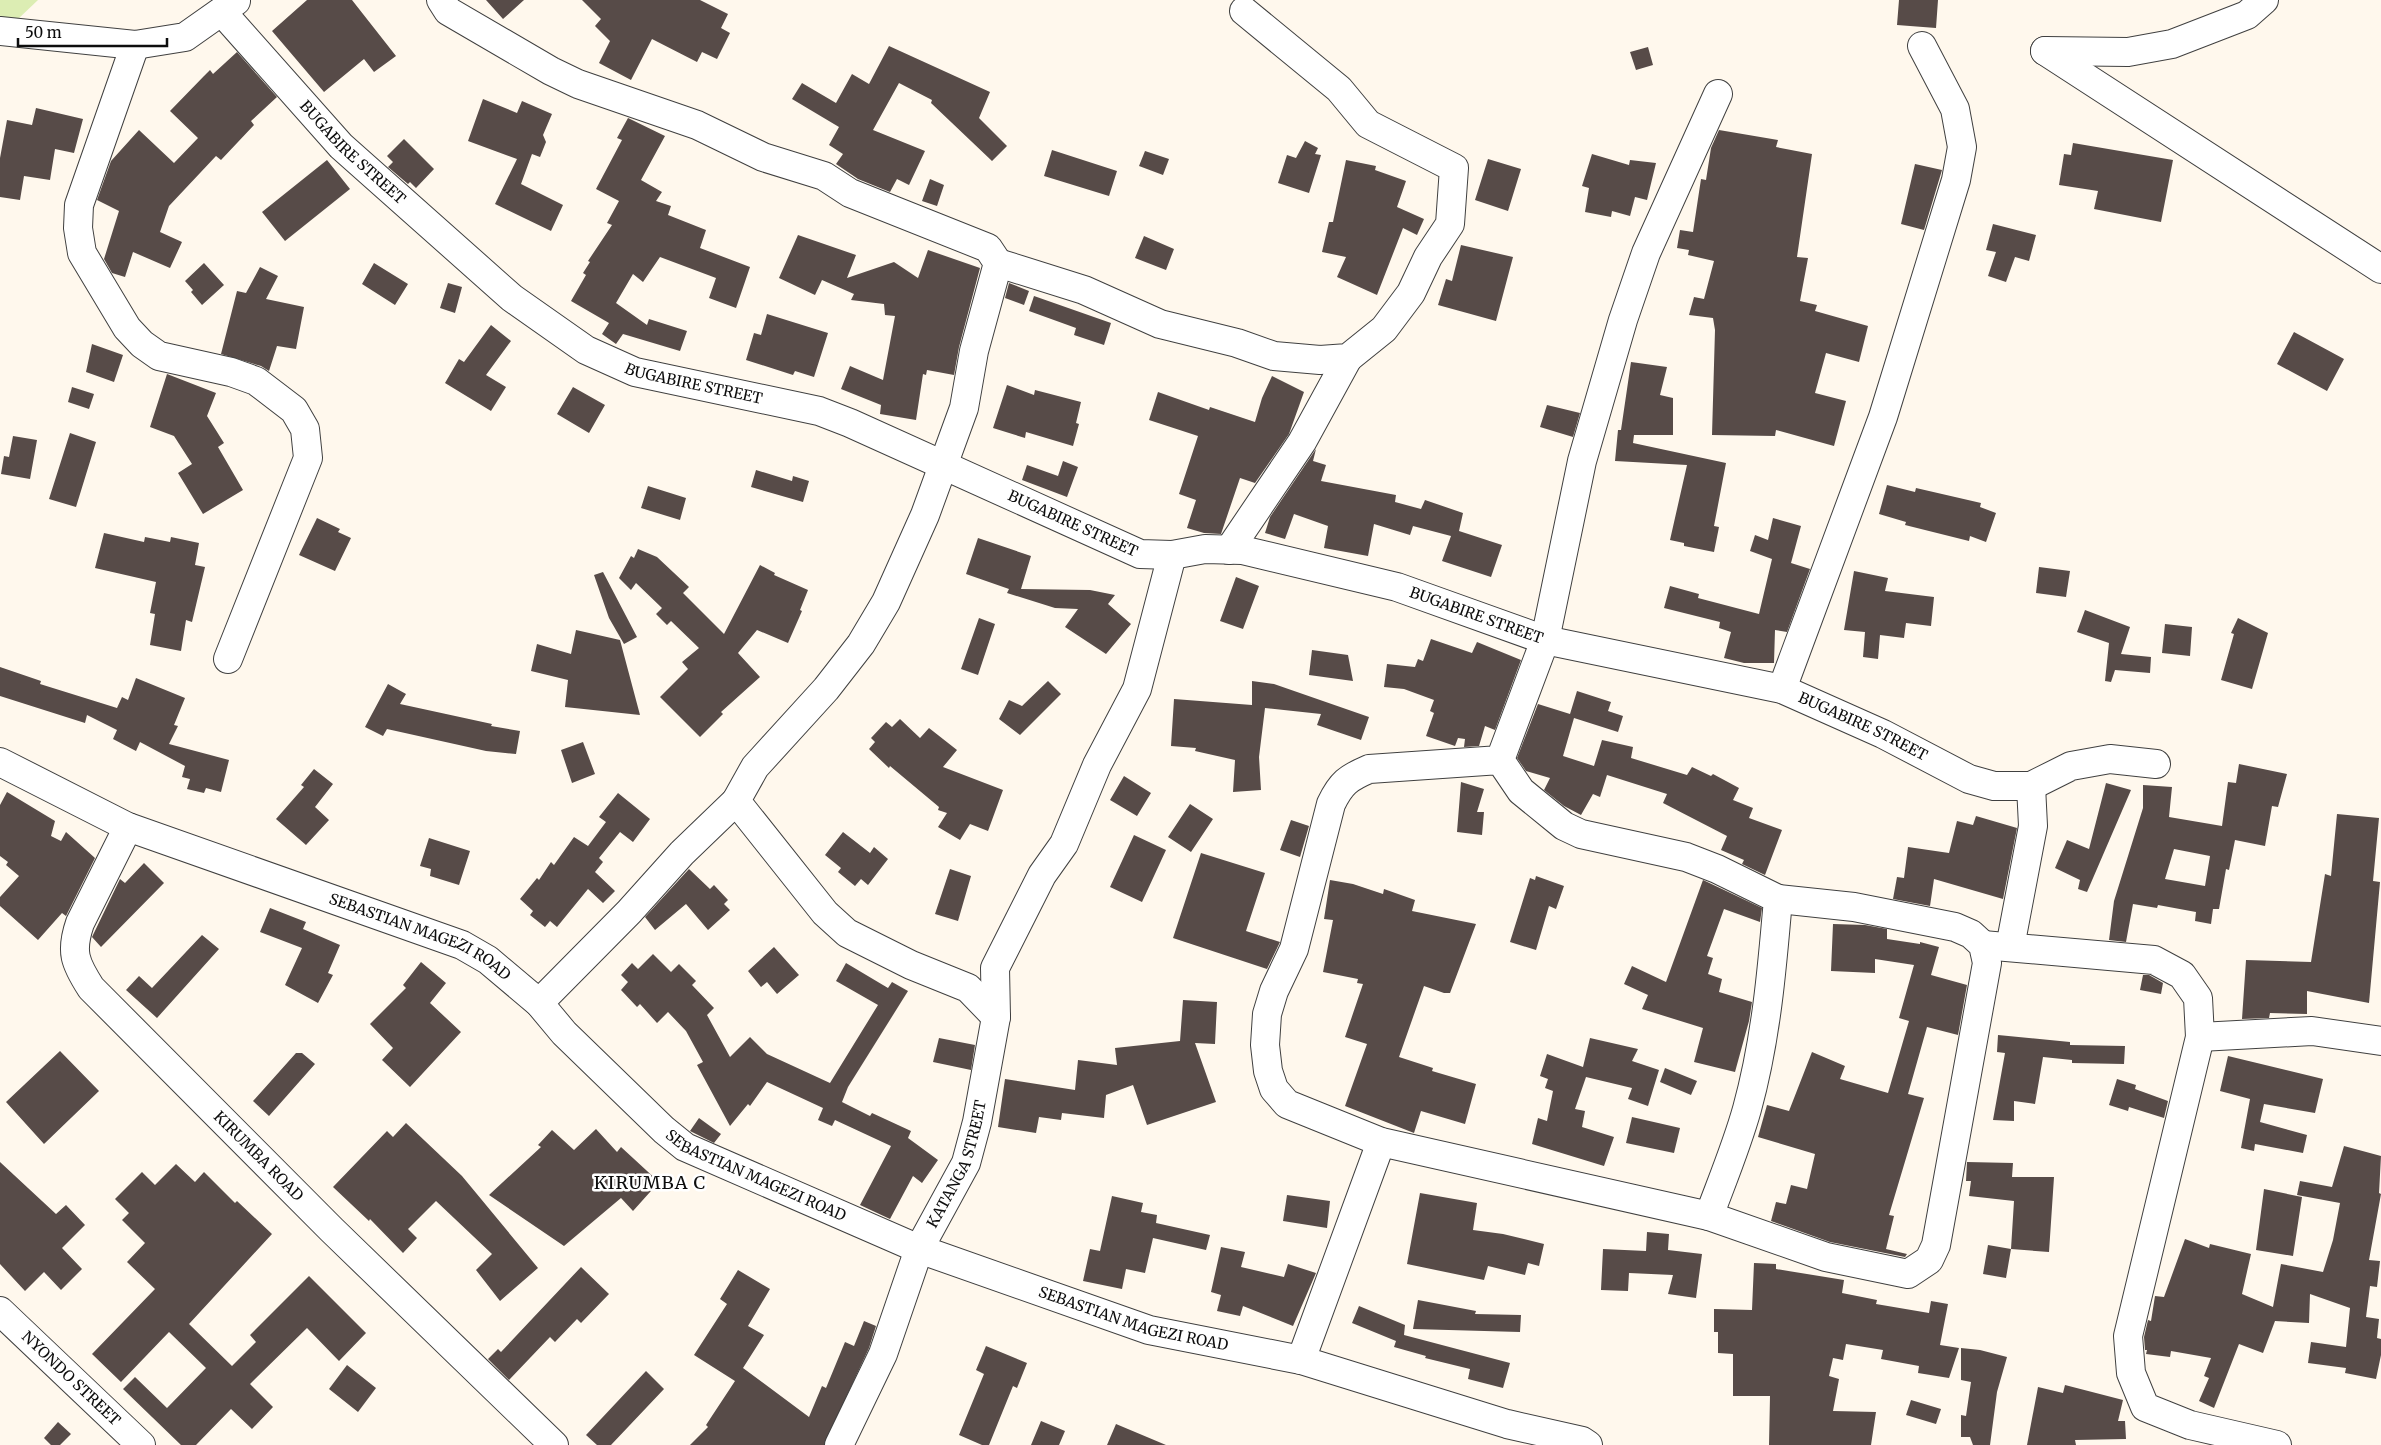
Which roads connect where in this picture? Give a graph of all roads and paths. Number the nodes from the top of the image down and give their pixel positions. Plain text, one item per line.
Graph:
1 (442, 0) edge
2 (2264, 0) edge
3 (230, 6) edge
4 (1244, 11) dead end
5 (0, 31) edge
6 (135, 45) junction
7 (1922, 46) dead end
8 (1718, 94) dead end
9 (998, 263) junction
10 (2381, 269) edge
11 (1348, 358) junction
12 (914, 453) junction
13 (944, 465) junction
14 (932, 497) junction
15 (1229, 550) junction
16 (1172, 555) junction
17 (1546, 640) junction
18 (228, 659) dead end
19 (1782, 689) junction
20 (1500, 760) junction
21 (0, 762) edge
22 (2156, 764) dead end
23 (2031, 786) junction
24 (736, 801) junction
25 (128, 827) junction
26 (1778, 899) junction
27 (1983, 945) junction
28 (2010, 948) junction
29 (995, 968) junction
30 (968, 988) junction
31 (539, 1004) junction
32 (996, 1017) junction
33 (2200, 1037) junction
34 (2381, 1041) edge
35 (1381, 1142) junction
36 (1709, 1216) junction
37 (919, 1249) junction
38 (0, 1311) edge
39 (1301, 1360) junction
40 (140, 1445) edge
41 (554, 1445) edge
42 (839, 1445) edge
43 (1588, 1445) edge
44 (2277, 1445) edge

1 - 9 street
2 - 10 street
3 - 6 street, BUGABIRE STREET
3 - 12 street, BUGABIRE STREET
4 - 11 street
5 - 6 street, BUGABIRE STREET
6 - 18 street
7 - 19 street
8 - 17 street
9 - 11 street
9 - 13 street
11 - 15 street
12 - 13 street, BUGABIRE STREET
12 - 14 street
13 - 14 street
13 - 16 street, BUGABIRE STREET
14 - 24 street
15 - 16 street, BUGABIRE STREET
15 - 17 street, BUGABIRE STREET
16 - 29 street, KATANGA STREET
17 - 19 street, BUGABIRE STREET
17 - 20 street
19 - 23 street, BUGABIRE STREET
20 - 26 street
20 - 35 street
21 - 25 street, SEBASTIAN MAGEZI ROAD
22 - 23 street, BUGABIRE STREET
23 - 28 street
24 - 30 street
24 - 31 street
25 - 31 street, SEBASTIAN MAGEZI ROAD
25 - 41 street, KIRUMBA ROAD
26 - 27 street
26 - 36 street
27 - 28 street
27 - 36 street
28 - 33 street
29 - 30 street
29 - 32 street, KATANGA STREET
30 - 32 street
31 - 37 street, SEBASTIAN MAGEZI ROAD
32 - 37 street, KATANGA STREET
33 - 34 street
33 - 44 street
35 - 36 street
35 - 39 street
37 - 39 street, SEBASTIAN MAGEZI ROAD
37 - 42 street, KATANGA STREET
38 - 40 street, NYONDO STREET
39 - 43 street, SEBASTIAN MAGEZI ROAD

